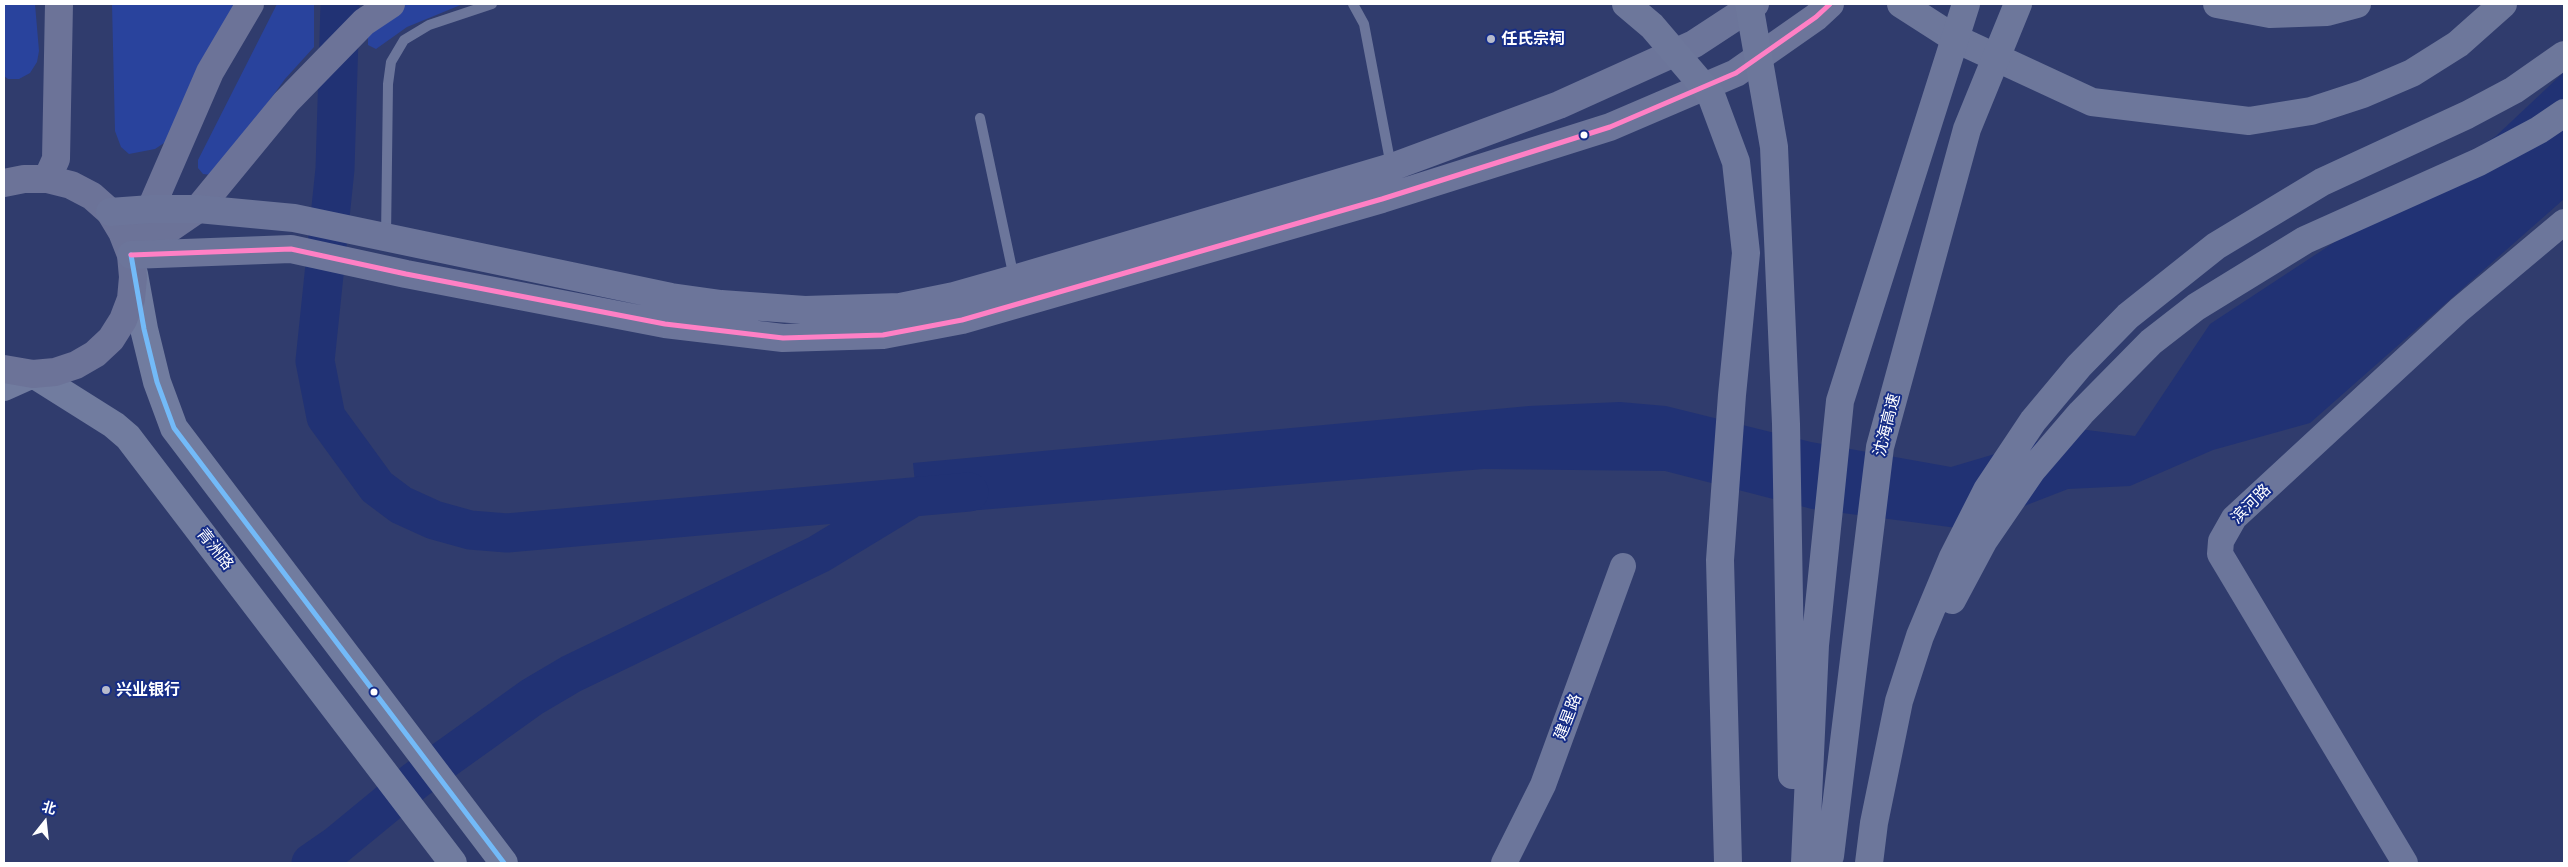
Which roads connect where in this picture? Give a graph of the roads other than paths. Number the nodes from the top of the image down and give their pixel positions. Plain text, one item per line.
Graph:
1 (59, 4) edge
2 (250, 4) edge
3 (391, 4) edge
4 (492, 4) edge
5 (1352, 4) edge
6 (1626, 4) edge
7 (1749, 4) edge
8 (1755, 4) edge
9 (1830, 4) edge
10 (1901, 4) edge
11 (1966, 4) edge
12 (2018, 4) edge
13 (2217, 4) edge
14 (2357, 4) edge
15 (2503, 4) edge
16 (2564, 55) edge
17 (2564, 113) edge
18 (980, 118) dead end
19 (1392, 166) junction
20 (47, 179) junction
21 (4, 183) edge
22 (151, 209) junction
23 (198, 209) junction
24 (110, 212) junction
25 (2564, 222) edge
26 (386, 237) junction
27 (131, 255) junction
28 (1014, 279) junction
29 (4, 368) edge
30 (33, 374) junction
31 (4, 387) edge
32 (1623, 566) dead end
33 (1899, 701) junction
34 (1822, 861) edge
35 (453, 863) edge
36 (504, 863) edge
37 (1504, 863) edge
38 (1728, 863) edge
39 (1794, 863) edge
40 (1869, 863) edge
41 (2404, 863) edge

1 - 20 main road
2 - 22 main road
3 - 23 main road
4 - 26 lane
5 - 19 lane
6 - 38 highway, bridge
7 - 39 highway, bridge
8 - 19 highway
9 - 27 highway
10 - 15 highway, bridge
11 - 34 highway, 沈海高速, bridge
12 - 34 highway, 沈海高速, bridge
13 - 14 highway
16 - 33 highway
17 - 33 highway
18 - 28 lane
19 - 28 highway
20 - 21 main road
20 - 24 main road
22 - 23 highway
22 - 24 highway
22 - 27 main road
23 - 26 highway
23 - 27 main road
24 - 27 main road
25 - 41 street, 滨河路
26 - 28 highway
27 - 30 main road
27 - 36 main road
29 - 30 main road
30 - 31 main road
30 - 35 main road, 青洲路
32 - 37 street, 建星路
33 - 40 highway

